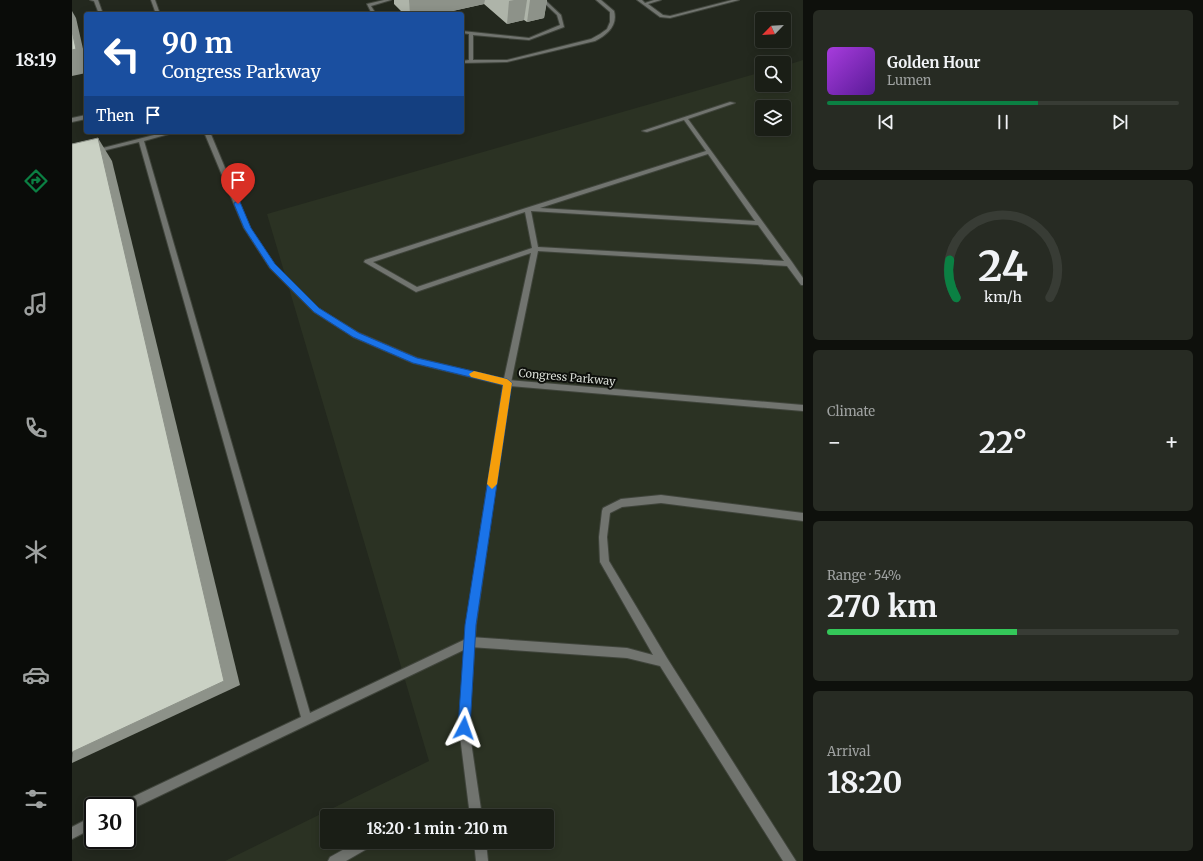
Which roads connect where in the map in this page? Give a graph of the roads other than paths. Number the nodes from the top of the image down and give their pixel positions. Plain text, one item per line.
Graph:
1 (92, 0) edge
2 (153, 0) edge
3 (389, 0) edge
4 (543, 0) edge
5 (598, 0) edge
6 (639, 0) edge
7 (660, 0) edge
8 (737, 0) edge
9 (645, 4) junction
10 (100, 12) edge
11 (157, 12) edge
12 (373, 12) edge
13 (464, 32) edge
14 (472, 33) junction
15 (464, 62) edge
16 (471, 62) junction
17 (732, 103) dead end
18 (84, 117) edge
19 (685, 118) junction
20 (72, 120) edge
21 (644, 131) dead end
22 (165, 134) edge
23 (208, 134) edge
24 (141, 140) junction
25 (87, 152) edge
26 (710, 152) junction
27 (528, 210) junction
28 (761, 223) junction
29 (535, 249) junction
30 (790, 264) junction
31 (803, 283) edge
32 (507, 383) junction
33 (803, 408) edge
34 (803, 517) edge
35 (470, 642) junction
36 (663, 662) junction
37 (307, 720) junction
38 (136, 801) edge
39 (475, 809) edge
40 (84, 827) edge
41 (72, 833) edge
42 (355, 849) edge
43 (481, 849) edge
44 (334, 861) edge
45 (482, 861) edge
46 (790, 861) edge

1 - 10 street
2 - 11 street
3 - 12 street
4 - 14 street
5 - 16 street
6 - 9 street
7 - 9 street
8 - 9 street
13 - 14 street
14 - 16 street
15 - 16 street
17 - 19 street
18 - 20 street
19 - 21 street
19 - 26 street
22 - 24 street
23 - 32 street, Congress Parkway
24 - 25 street
24 - 37 street
26 - 27 street
26 - 28 street
27 - 28 street
27 - 29 street
27 - 29 street
28 - 30 street
29 - 30 street
29 - 32 street
30 - 31 street
32 - 33 street, Congress Parkway
32 - 35 street
34 - 36 street
35 - 36 street
35 - 37 street
35 - 39 street
36 - 46 street
37 - 38 street
40 - 41 street
42 - 44 street
43 - 45 street

